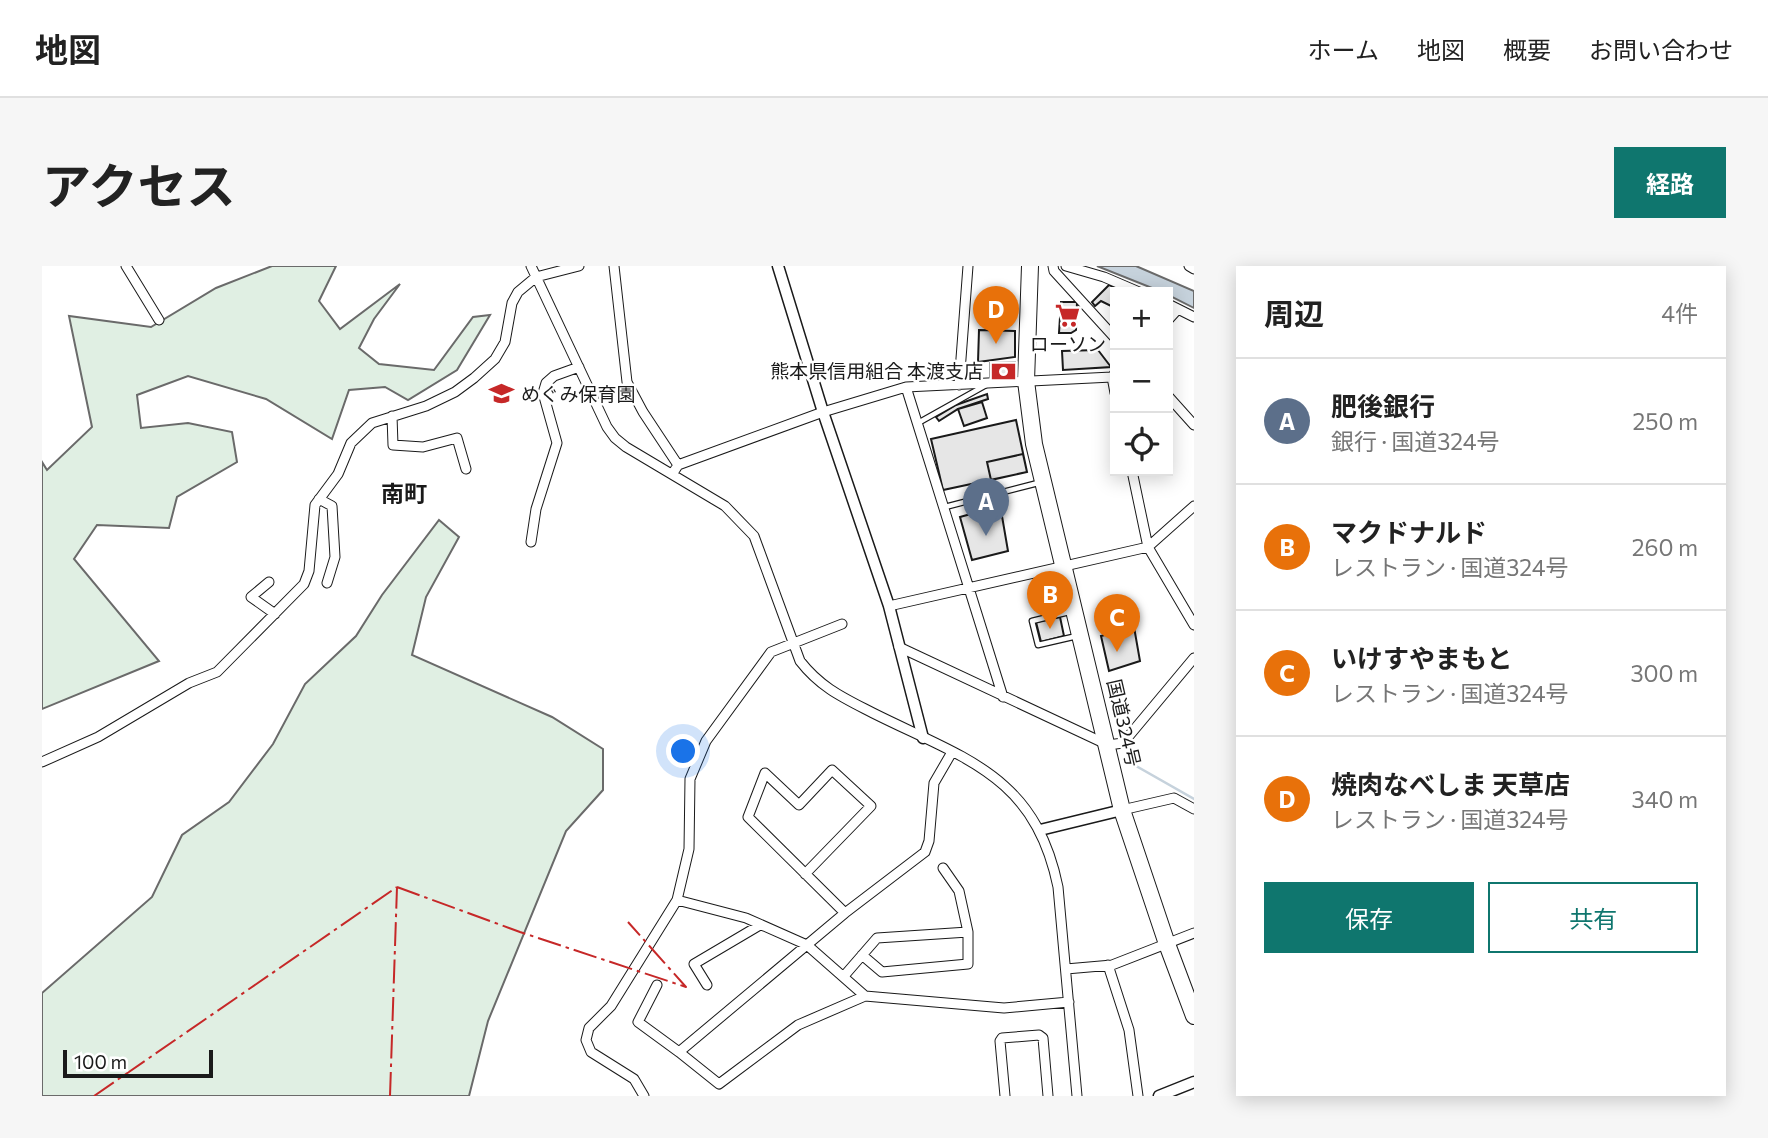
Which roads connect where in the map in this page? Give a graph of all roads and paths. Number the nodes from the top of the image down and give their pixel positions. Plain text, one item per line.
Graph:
1 (126, 266) edge
2 (531, 266) edge
3 (579, 266) edge
4 (614, 266) edge
5 (778, 266) edge
6 (968, 266) edge
7 (1030, 266) edge
8 (1053, 266) edge
9 (1066, 266) edge
10 (1189, 266) edge
11 (1194, 270) edge
12 (536, 277) junction
13 (1126, 287) edge
14 (1173, 306) edge
15 (1178, 309) junction
16 (1173, 314) edge
17 (1194, 317) edge
18 (159, 320) dead end
19 (1110, 333) edge
20 (579, 368) junction
21 (1110, 375) edge
22 (1026, 381) junction
23 (990, 383) junction
24 (959, 385) junction
25 (906, 387) junction
26 (1173, 402) edge
27 (1194, 408) edge
28 (823, 412) junction
29 (392, 416) junction
30 (1186, 416) junction
31 (918, 423) junction
32 (1194, 425) edge
33 (466, 469) dead end
34 (676, 469) junction
35 (1133, 476) edge
36 (1044, 481) junction
37 (319, 499) junction
38 (1194, 506) edge
39 (944, 508) junction
40 (531, 542) dead end
41 (1148, 547) junction
42 (1065, 564) junction
43 (269, 582) dead end
44 (327, 583) dead end
45 (969, 586) junction
46 (889, 606) junction
47 (1076, 610) junction
48 (275, 614) junction
49 (842, 624) dead end
50 (1194, 625) edge
51 (1082, 635) junction
52 (793, 643) junction
53 (899, 647) junction
54 (1194, 658) edge
55 (1003, 696) junction
56 (923, 738) junction
57 (1108, 745) junction
58 (952, 752) junction
59 (42, 762) edge
60 (1194, 809) edge
61 (1122, 810) junction
62 (1040, 830) junction
63 (943, 868) dead end
64 (805, 874) junction
65 (677, 900) junction
66 (845, 913) junction
67 (760, 925) junction
68 (968, 932) junction
69 (1194, 933) edge
70 (1167, 944) junction
71 (807, 945) junction
72 (862, 955) junction
73 (1108, 965) junction
74 (1066, 969) junction
75 (844, 976) junction
76 (657, 985) dead end
77 (707, 985) dead end
78 (865, 996) junction
79 (1069, 1002) junction
80 (1194, 1016) edge
81 (679, 1052) junction
82 (1194, 1082) edge
83 (644, 1096) edge
84 (1005, 1096) edge
85 (1048, 1096) edge
86 (1077, 1096) edge
87 (1138, 1096) edge
88 (1159, 1096) edge

1 - 18 street
2 - 12 street
3 - 12 street
4 - 34 street
5 - 28 street
6 - 24 street
7 - 22 highway, 国道324号
8 - 19 street
9 - 13 street
10 - 11 street
12 - 20 street
12 - 29 street
14 - 15 street
15 - 16 street
15 - 17 street
20 - 34 street
20 - 40 street
21 - 22 street
22 - 23 street
22 - 36 highway, 国道324号
23 - 24 street
23 - 31 lane
24 - 25 street
25 - 28 street
25 - 31 street
26 - 30 street
27 - 30 street
28 - 34 street
28 - 46 street
29 - 33 street
29 - 37 street
30 - 32 street
31 - 39 street
34 - 52 street
35 - 41 street
36 - 39 lane
36 - 42 highway, 国道324号
37 - 44 street
37 - 48 street
38 - 41 street
39 - 45 street
41 - 42 street
41 - 50 street
42 - 45 street
42 - 47 highway, 国道324号
43 - 48 street
45 - 46 street
45 - 55 street
46 - 53 street
47 - 51 highway, 国道324号
47 - 51 lane
48 - 59 street
49 - 52 street
51 - 57 highway, 国道324号
52 - 56 street
52 - 65 street
53 - 55 street
53 - 56 street
54 - 57 street
55 - 57 street
56 - 58 street
57 - 61 highway, 国道324号
58 - 62 street
58 - 66 street
60 - 61 street
61 - 62 street
61 - 70 highway, 国道324号
62 - 74 street
63 - 68 street
64 - 64 street
64 - 66 street
65 - 67 street
65 - 83 street
66 - 71 street
67 - 71 street
67 - 77 street
68 - 72 street
68 - 72 street
69 - 70 street
70 - 73 street
70 - 80 highway, 国道324号
71 - 75 street
71 - 81 street
72 - 75 street
73 - 74 street
73 - 87 street
74 - 79 street
75 - 78 street
76 - 81 street
78 - 79 street
78 - 81 street
79 - 86 street
82 - 88 street
84 - 85 street

